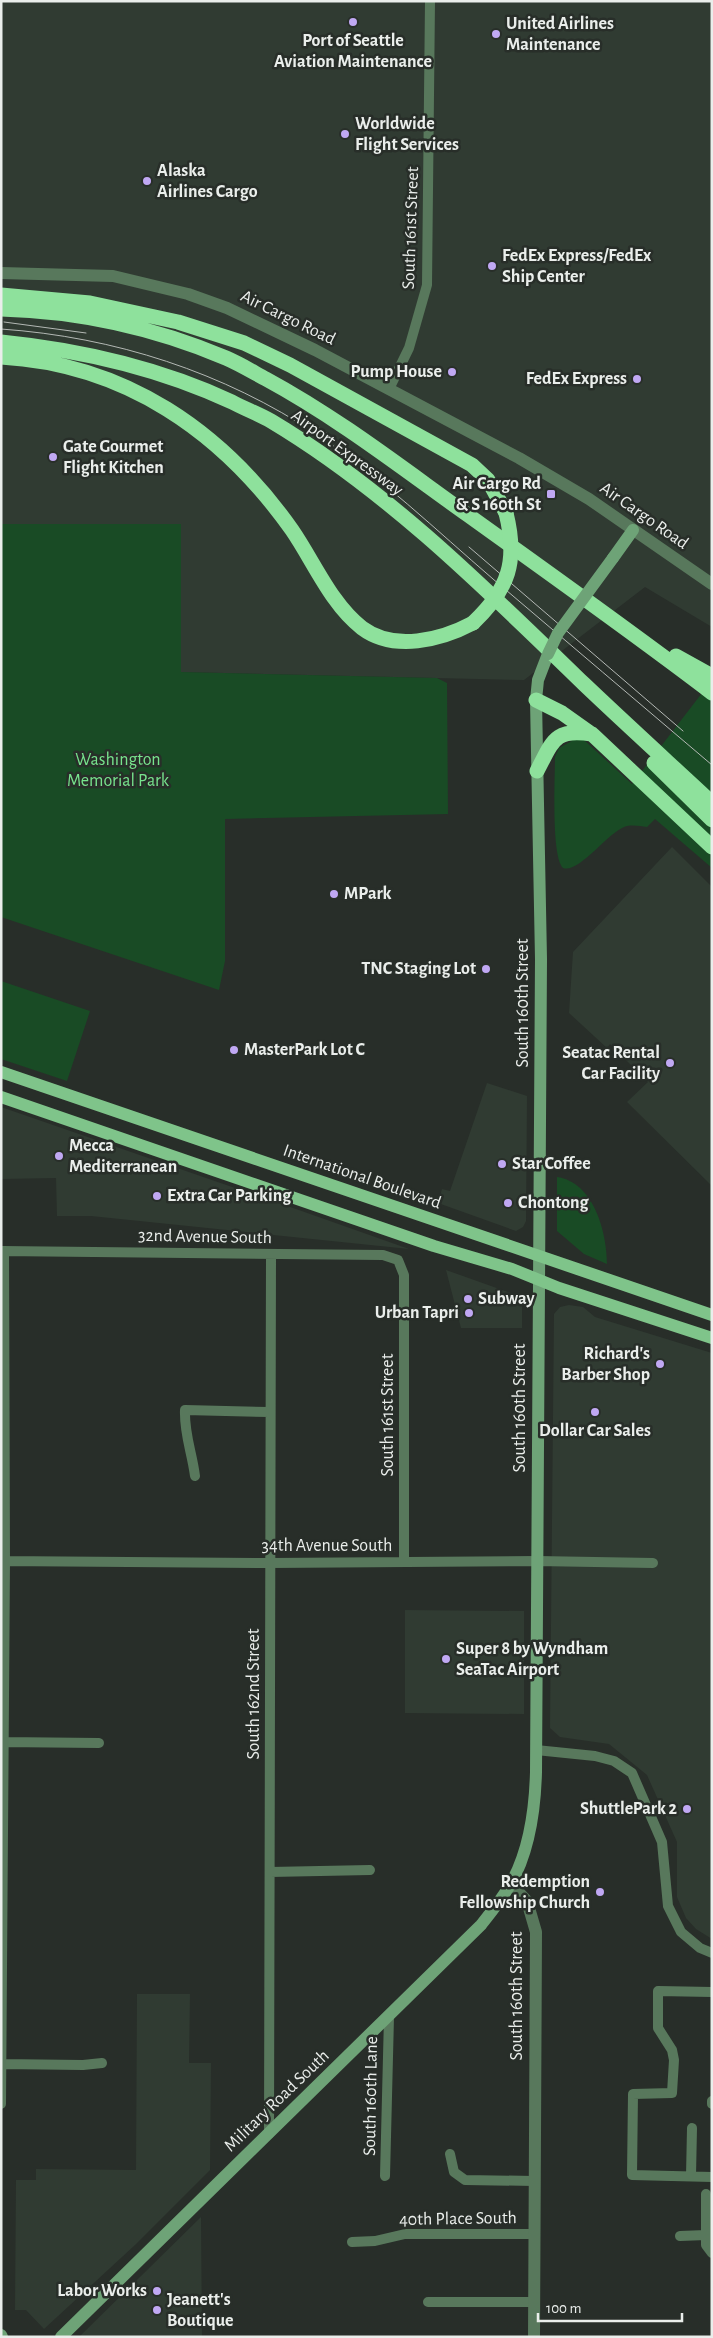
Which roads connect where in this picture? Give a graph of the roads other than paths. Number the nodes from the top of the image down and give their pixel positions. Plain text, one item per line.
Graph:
1 (430, 1) edge
2 (1, 273) edge
3 (1, 294) edge
4 (1, 309) edge
5 (1, 342) edge
6 (1, 357) edge
7 (389, 389) junction
8 (633, 530) junction
9 (712, 584) edge
10 (627, 628) junction
11 (712, 676) edge
12 (712, 693) edge
13 (536, 700) junction
14 (609, 708) junction
15 (594, 735) junction
16 (537, 772) junction
17 (712, 803) edge
18 (712, 820) edge
19 (712, 846) edge
20 (1, 1072) edge
21 (1, 1097) edge
22 (2, 1251) edge
23 (271, 1255) junction
24 (540, 1256) junction
25 (402, 1267) joint
26 (539, 1280) junction
27 (712, 1314) edge
28 (712, 1338) edge
29 (3, 1378) edge
30 (270, 1412) junction
31 (194, 1476) dead end
32 (3, 1561) edge
33 (536, 1561) junction
34 (404, 1562) junction
35 (270, 1563) junction
36 (653, 1563) dead end
37 (2, 1742) edge
38 (99, 1743) dead end
39 (536, 1750) junction
40 (370, 1870) dead end
41 (270, 1872) junction
42 (511, 1884) junction
43 (712, 1953) edge
44 (712, 1992) edge
45 (389, 2017) junction
46 (102, 2063) dead end
47 (1, 2064) edge
48 (1, 2104) edge
49 (692, 2128) dead end
50 (269, 2134) junction
51 (450, 2154) dead end
52 (385, 2176) dead end
53 (691, 2176) junction
54 (712, 2177) edge
55 (534, 2181) junction
56 (706, 2194) dead end
57 (534, 2234) junction
58 (706, 2235) junction
59 (680, 2236) dead end
60 (352, 2242) dead end
61 (711, 2253) edge
62 (428, 2302) dead end
63 (534, 2302) junction
64 (61, 2337) edge
65 (534, 2337) edge

1 - 7 street, South 161st Street
2 - 7 street, Air Cargo Road
3 - 6 highway, bridge
4 - 10 highway, Airport Expressway
5 - 14 highway, Airport Expressway
7 - 8 street, Air Cargo Road
8 - 9 street, Air Cargo Road
8 - 13 main road, South 160th Street, bridge
10 - 11 highway
10 - 12 highway
13 - 15 highway
13 - 16 main road, South 160th Street
14 - 17 highway
14 - 18 highway
15 - 16 highway
15 - 19 highway
16 - 24 main road, South 160th Street
20 - 24 main road, International Boulevard
21 - 26 main road
22 - 23 street, 32nd Avenue South
22 - 29 street
23 - 25 street, 32nd Avenue South
23 - 30 street, South 162nd Street
24 - 26 main road, South 160th Street
24 - 27 main road, International Boulevard
25 - 34 street, South 161st Street
26 - 28 main road
26 - 33 main road, South 160th Street
29 - 32 street
30 - 31 street
30 - 35 street, South 162nd Street
32 - 35 street, 34th Avenue South
32 - 37 street
33 - 34 street, 34th Avenue South
33 - 36 street, 34th Avenue South
33 - 39 main road, South 160th Street
34 - 35 street, 34th Avenue South
35 - 41 street, South 162nd Street
37 - 38 street
37 - 47 street
39 - 42 main road, South 160th Street
39 - 43 street
40 - 41 street
41 - 50 street, South 162nd Street
42 - 45 main road, Military Road South
42 - 55 street, South 160th Street
44 - 53 street
45 - 50 main road, Military Road South
45 - 52 street, South 160th Lane
46 - 47 street
47 - 48 street
49 - 53 street
50 - 64 main road, Military Road South
51 - 55 street
53 - 54 street
55 - 57 street, South 160th Street
56 - 58 street
57 - 60 street, 40th Place South
57 - 63 street, South 160th Street
58 - 59 street
58 - 61 street
62 - 63 street
63 - 65 street, South 160th Street

